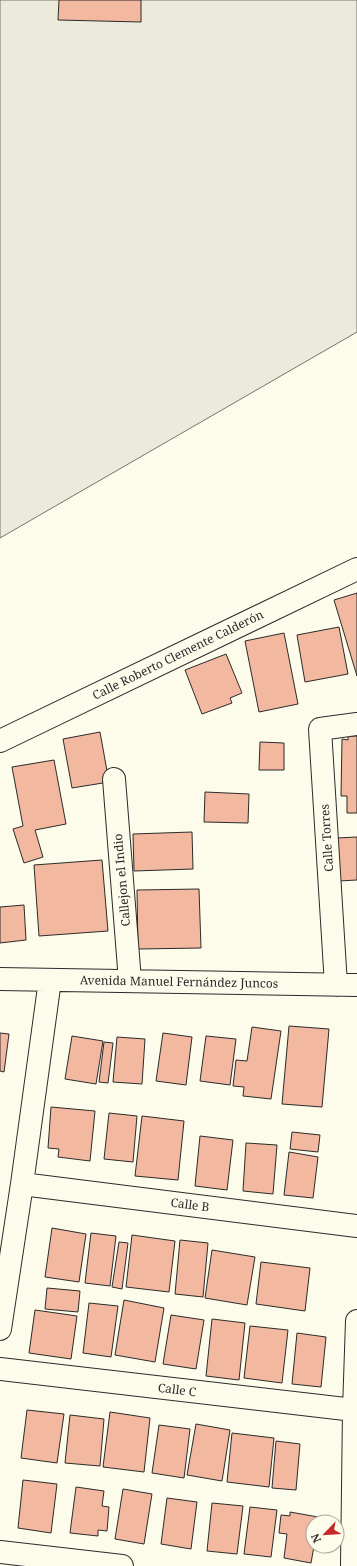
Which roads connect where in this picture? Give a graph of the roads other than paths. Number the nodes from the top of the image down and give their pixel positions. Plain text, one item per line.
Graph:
1 (357, 569) edge
2 (357, 724) edge
3 (0, 741) edge
4 (114, 779) dead end
5 (0, 979) edge
6 (50, 980) junction
7 (130, 981) junction
8 (336, 985) junction
9 (357, 985) edge
10 (22, 1184) junction
11 (357, 1226) edge
12 (357, 1321) edge
13 (0, 1328) edge
14 (0, 1370) edge
15 (354, 1410) junction
16 (0, 1552) edge
17 (122, 1566) edge
18 (352, 1566) edge

1 - 3 street, Calle Roberto Clemente Calderón
2 - 8 street, Calle Torres
4 - 7 street, Callejon el Indio
5 - 6 street, Avenida Manuel Fernández Juncos
6 - 7 street, Avenida Manuel Fernández Juncos
6 - 10 street
7 - 8 street, Avenida Manuel Fernández Juncos
8 - 9 street, Avenida Manuel Fernández Juncos
10 - 11 street, Calle B
10 - 13 street
12 - 15 street
14 - 15 street, Calle C
15 - 18 street
16 - 17 street

